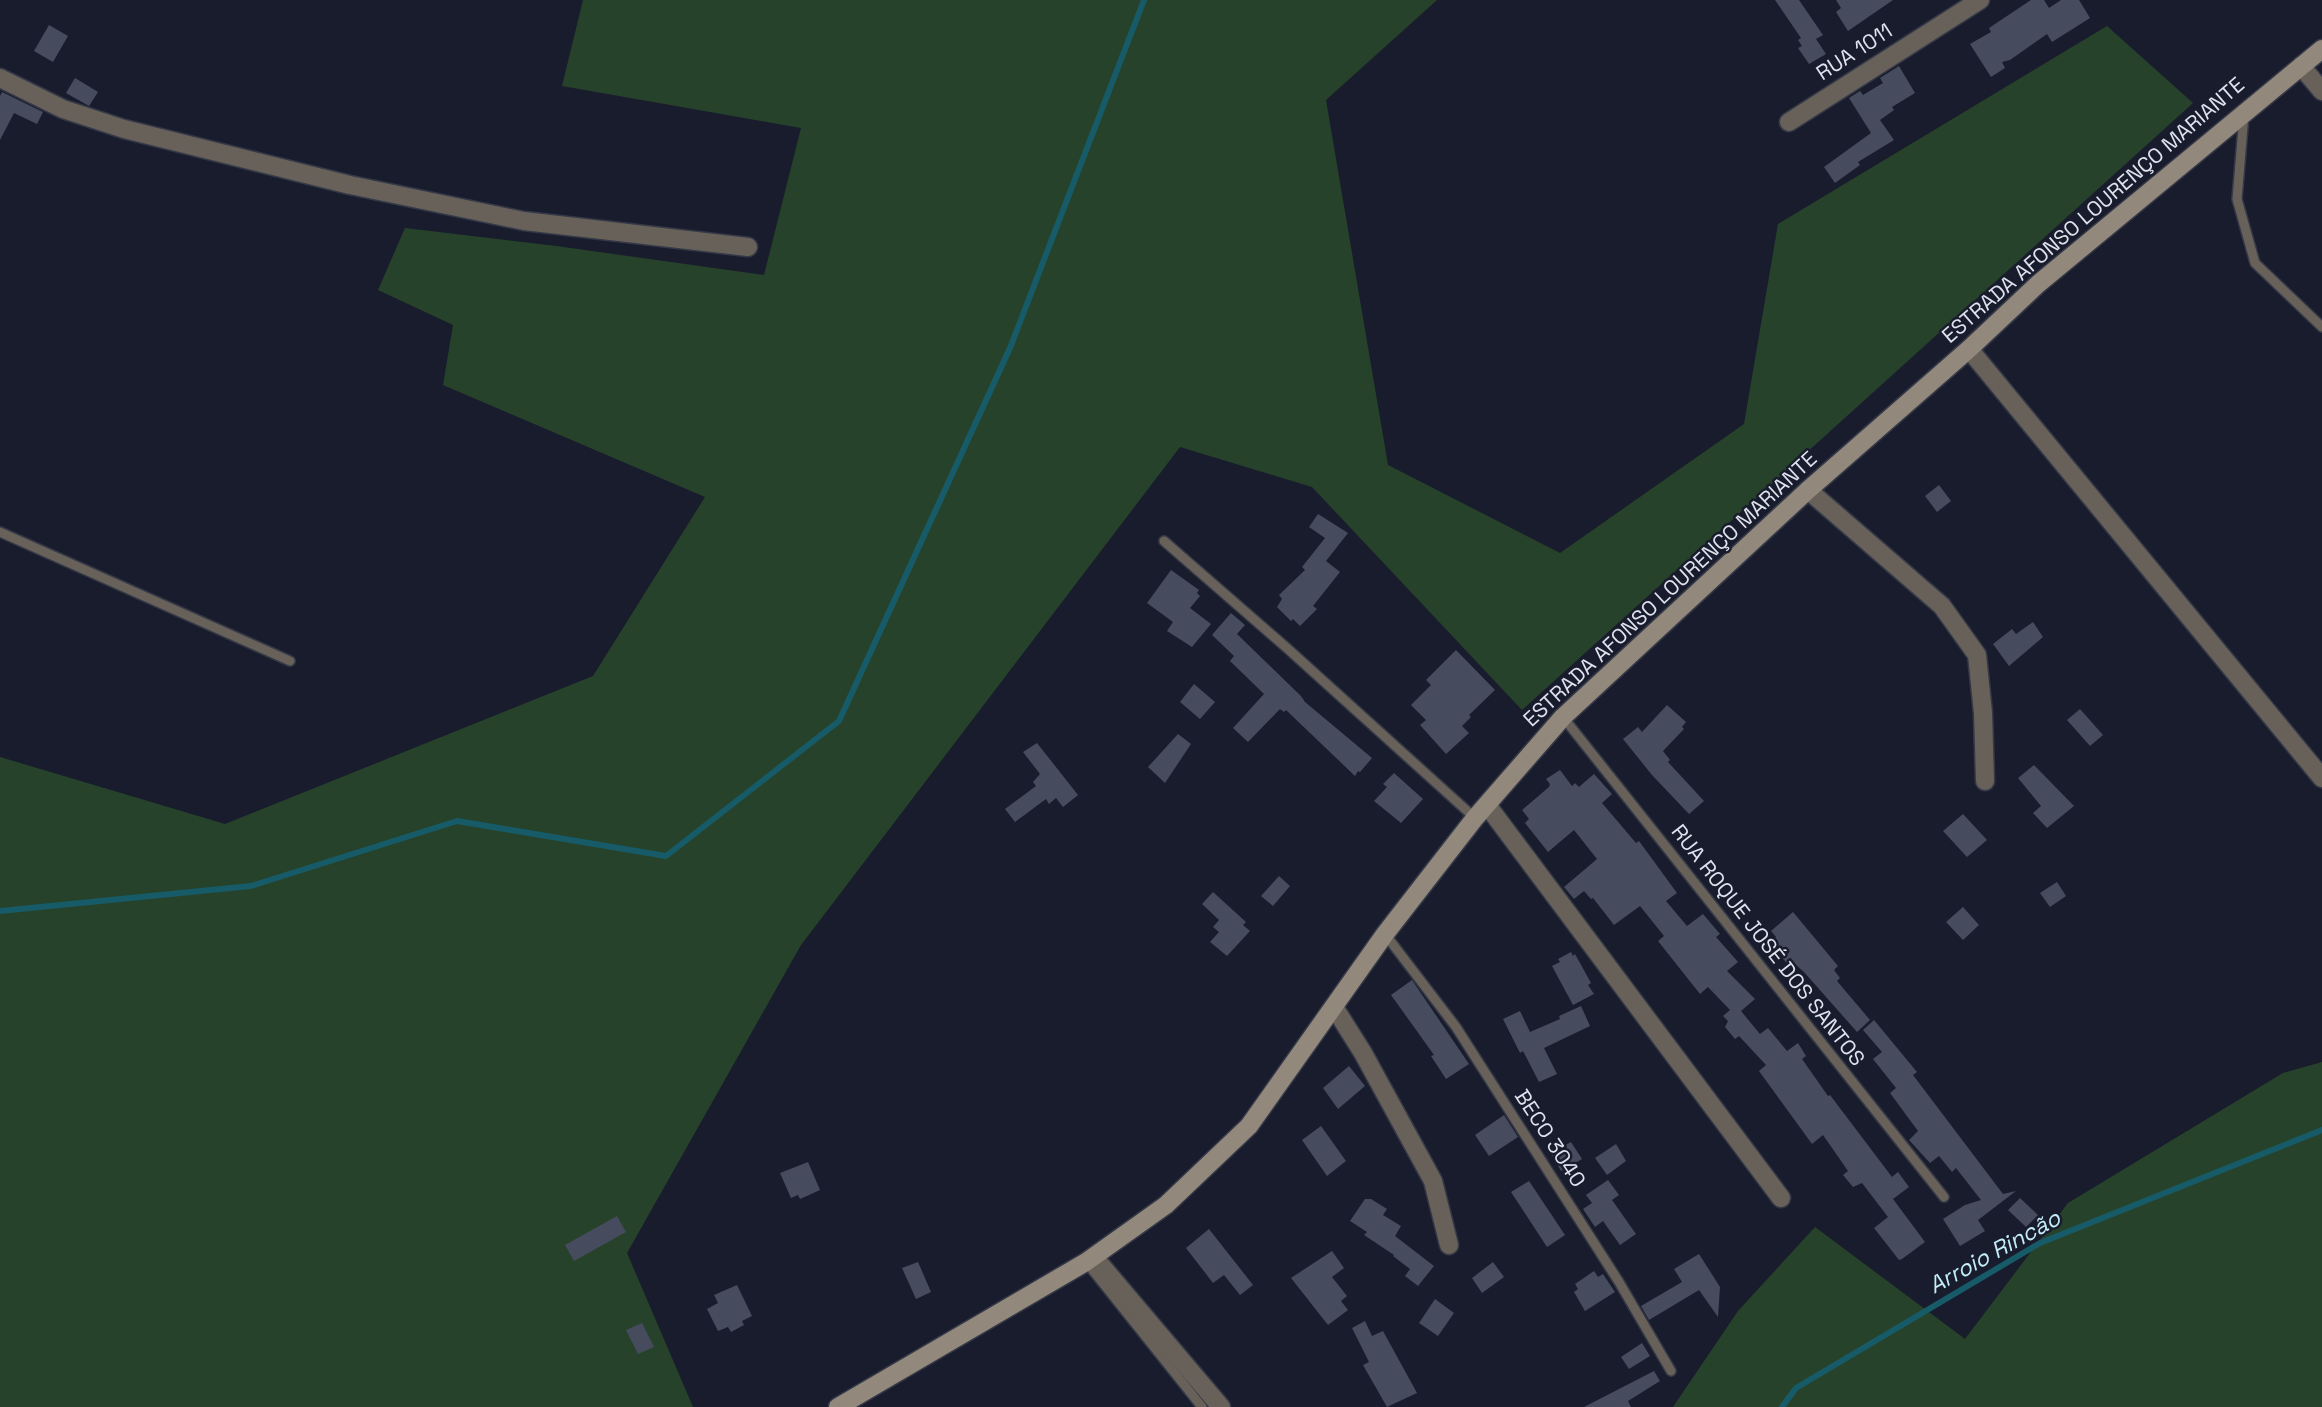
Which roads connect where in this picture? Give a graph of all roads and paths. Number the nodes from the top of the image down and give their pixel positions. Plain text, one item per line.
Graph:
1 (1980, 0) edge
2 (2322, 49) edge
3 (2301, 66) junction
4 (0, 78) edge
5 (2322, 92) edge
6 (2244, 112) junction
7 (1789, 122) dead end
8 (748, 247) dead end
9 (2322, 327) edge
10 (1969, 349) junction
11 (1808, 490) junction
12 (0, 532) edge
13 (1164, 541) dead end
14 (290, 660) dead end
15 (1563, 717) junction
16 (2322, 778) edge
17 (1985, 782) dead end
18 (1481, 812) junction
19 (1385, 934) junction
20 (1334, 1007) junction
21 (1944, 1197) dead end
22 (1781, 1198) dead end
23 (1449, 1245) dead end
24 (1090, 1259) junction
25 (1671, 1371) dead end
26 (838, 1407) edge
27 (1202, 1407) edge
28 (1221, 1407) edge

1 - 7 street, RUA 1011
2 - 3 main road, ESTRADA AFONSO LOURENÇO MARIANTE
3 - 5 street
3 - 6 main road, ESTRADA AFONSO LOURENÇO MARIANTE
4 - 8 street
6 - 9 lane
6 - 10 main road, ESTRADA AFONSO LOURENÇO MARIANTE
10 - 11 main road, ESTRADA AFONSO LOURENÇO MARIANTE
10 - 16 street
11 - 15 main road, ESTRADA AFONSO LOURENÇO MARIANTE
11 - 17 street
12 - 14 lane
13 - 18 lane
15 - 18 main road, ESTRADA AFONSO LOURENÇO MARIANTE
15 - 21 lane, RUA ROQUE JOSÉ DOS SANTOS
18 - 19 main road, ESTRADA AFONSO LOURENÇO MARIANTE
18 - 22 street
19 - 20 main road, ESTRADA AFONSO LOURENÇO MARIANTE
19 - 25 lane, BECO 3040
20 - 23 street
20 - 24 main road, ESTRADA AFONSO LOURENÇO MARIANTE
24 - 26 main road, ESTRADA AFONSO LOURENÇO MARIANTE
24 - 27 lane
24 - 28 street

